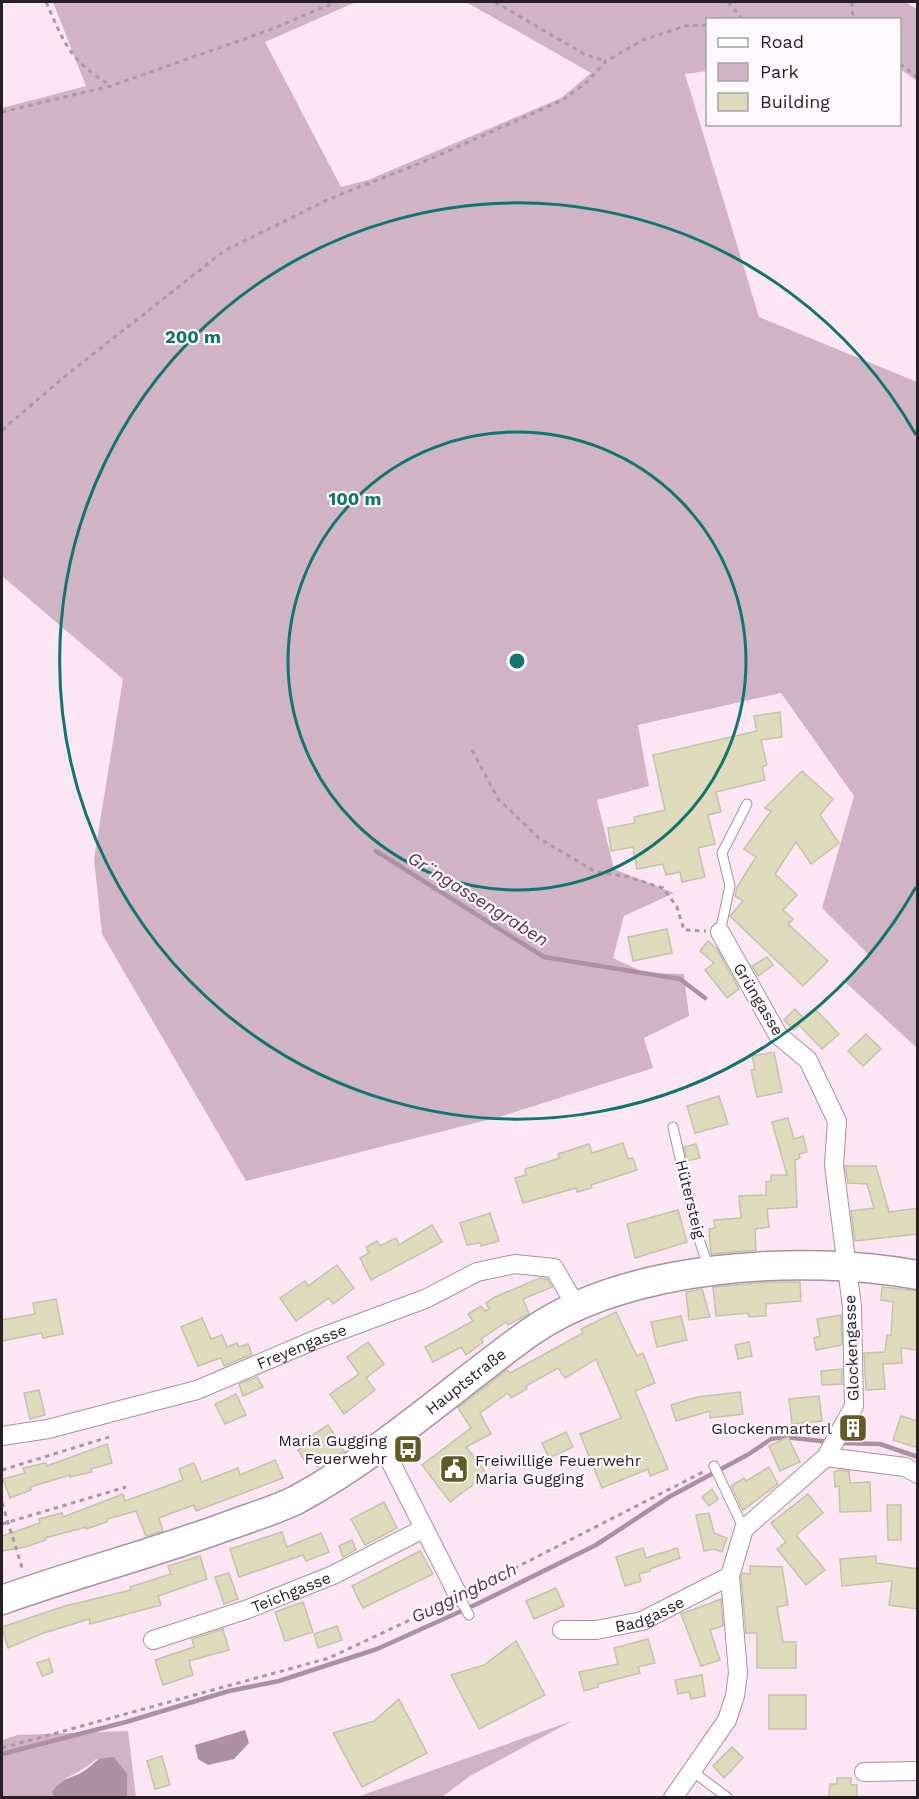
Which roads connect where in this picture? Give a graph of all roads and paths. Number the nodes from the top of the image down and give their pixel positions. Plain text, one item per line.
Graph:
1 (46, 2) edge
2 (336, 2) edge
3 (495, 2) edge
4 (728, 2) edge
5 (852, 2) edge
6 (741, 18) edge
7 (853, 18) edge
8 (706, 26) edge
9 (606, 61) junction
10 (901, 65) edge
11 (918, 78) edge
12 (111, 86) junction
13 (2, 112) edge
14 (2, 430) edge
15 (472, 750) dead end
16 (747, 804) dead end
17 (720, 932) junction
18 (673, 1127) dead end
19 (847, 1267) junction
20 (911, 1268) edge
21 (709, 1272) junction
22 (576, 1306) junction
23 (2, 1436) edge
24 (110, 1437) dead end
25 (383, 1447) junction
26 (832, 1448) junction
27 (2, 1470) edge
28 (716, 1470) joint
29 (918, 1474) edge
30 (126, 1487) dead end
31 (2, 1503) edge
32 (8, 1522) junction
33 (2, 1524) edge
34 (423, 1529) junction
35 (744, 1529) junction
36 (730, 1576) junction
37 (29, 1590) junction
38 (459, 1597) junction
39 (2, 1600) edge
40 (469, 1616) dead end
41 (562, 1630) dead end
42 (153, 1640) dead end
43 (2, 1748) edge
44 (692, 1771) junction
45 (918, 1771) edge
46 (864, 1772) dead end
47 (673, 1797) edge
48 (728, 1797) edge

1 - 12 path
2 - 12 path
3 - 9 path
4 - 6 path
5 - 7 path
8 - 9 path
9 - 14 path
10 - 11 path
12 - 13 path
15 - 17 path
16 - 17 lane
17 - 19 street, Grüngasse
18 - 21 lane, Hütersteig
19 - 20 main road, Hauptstraße
19 - 21 main road, Hauptstraße
19 - 26 street, Glockengasse
21 - 22 main road, Hauptstraße
22 - 23 street, Freyengasse
22 - 25 main road, Hauptstraße
24 - 27 path
25 - 34 street
25 - 37 main road, Hauptstraße
26 - 29 street
26 - 35 street, Glockengasse
28 - 35 lane
28 - 38 path
30 - 32 path
31 - 32 path
32 - 33 path
32 - 37 path
34 - 38 street
34 - 42 street, Teichgasse
35 - 36 street
36 - 41 street, Badgasse
36 - 44 street
37 - 39 main road, Hauptstraße
38 - 40 lane
38 - 43 path
44 - 47 street
44 - 48 lane
45 - 46 street

